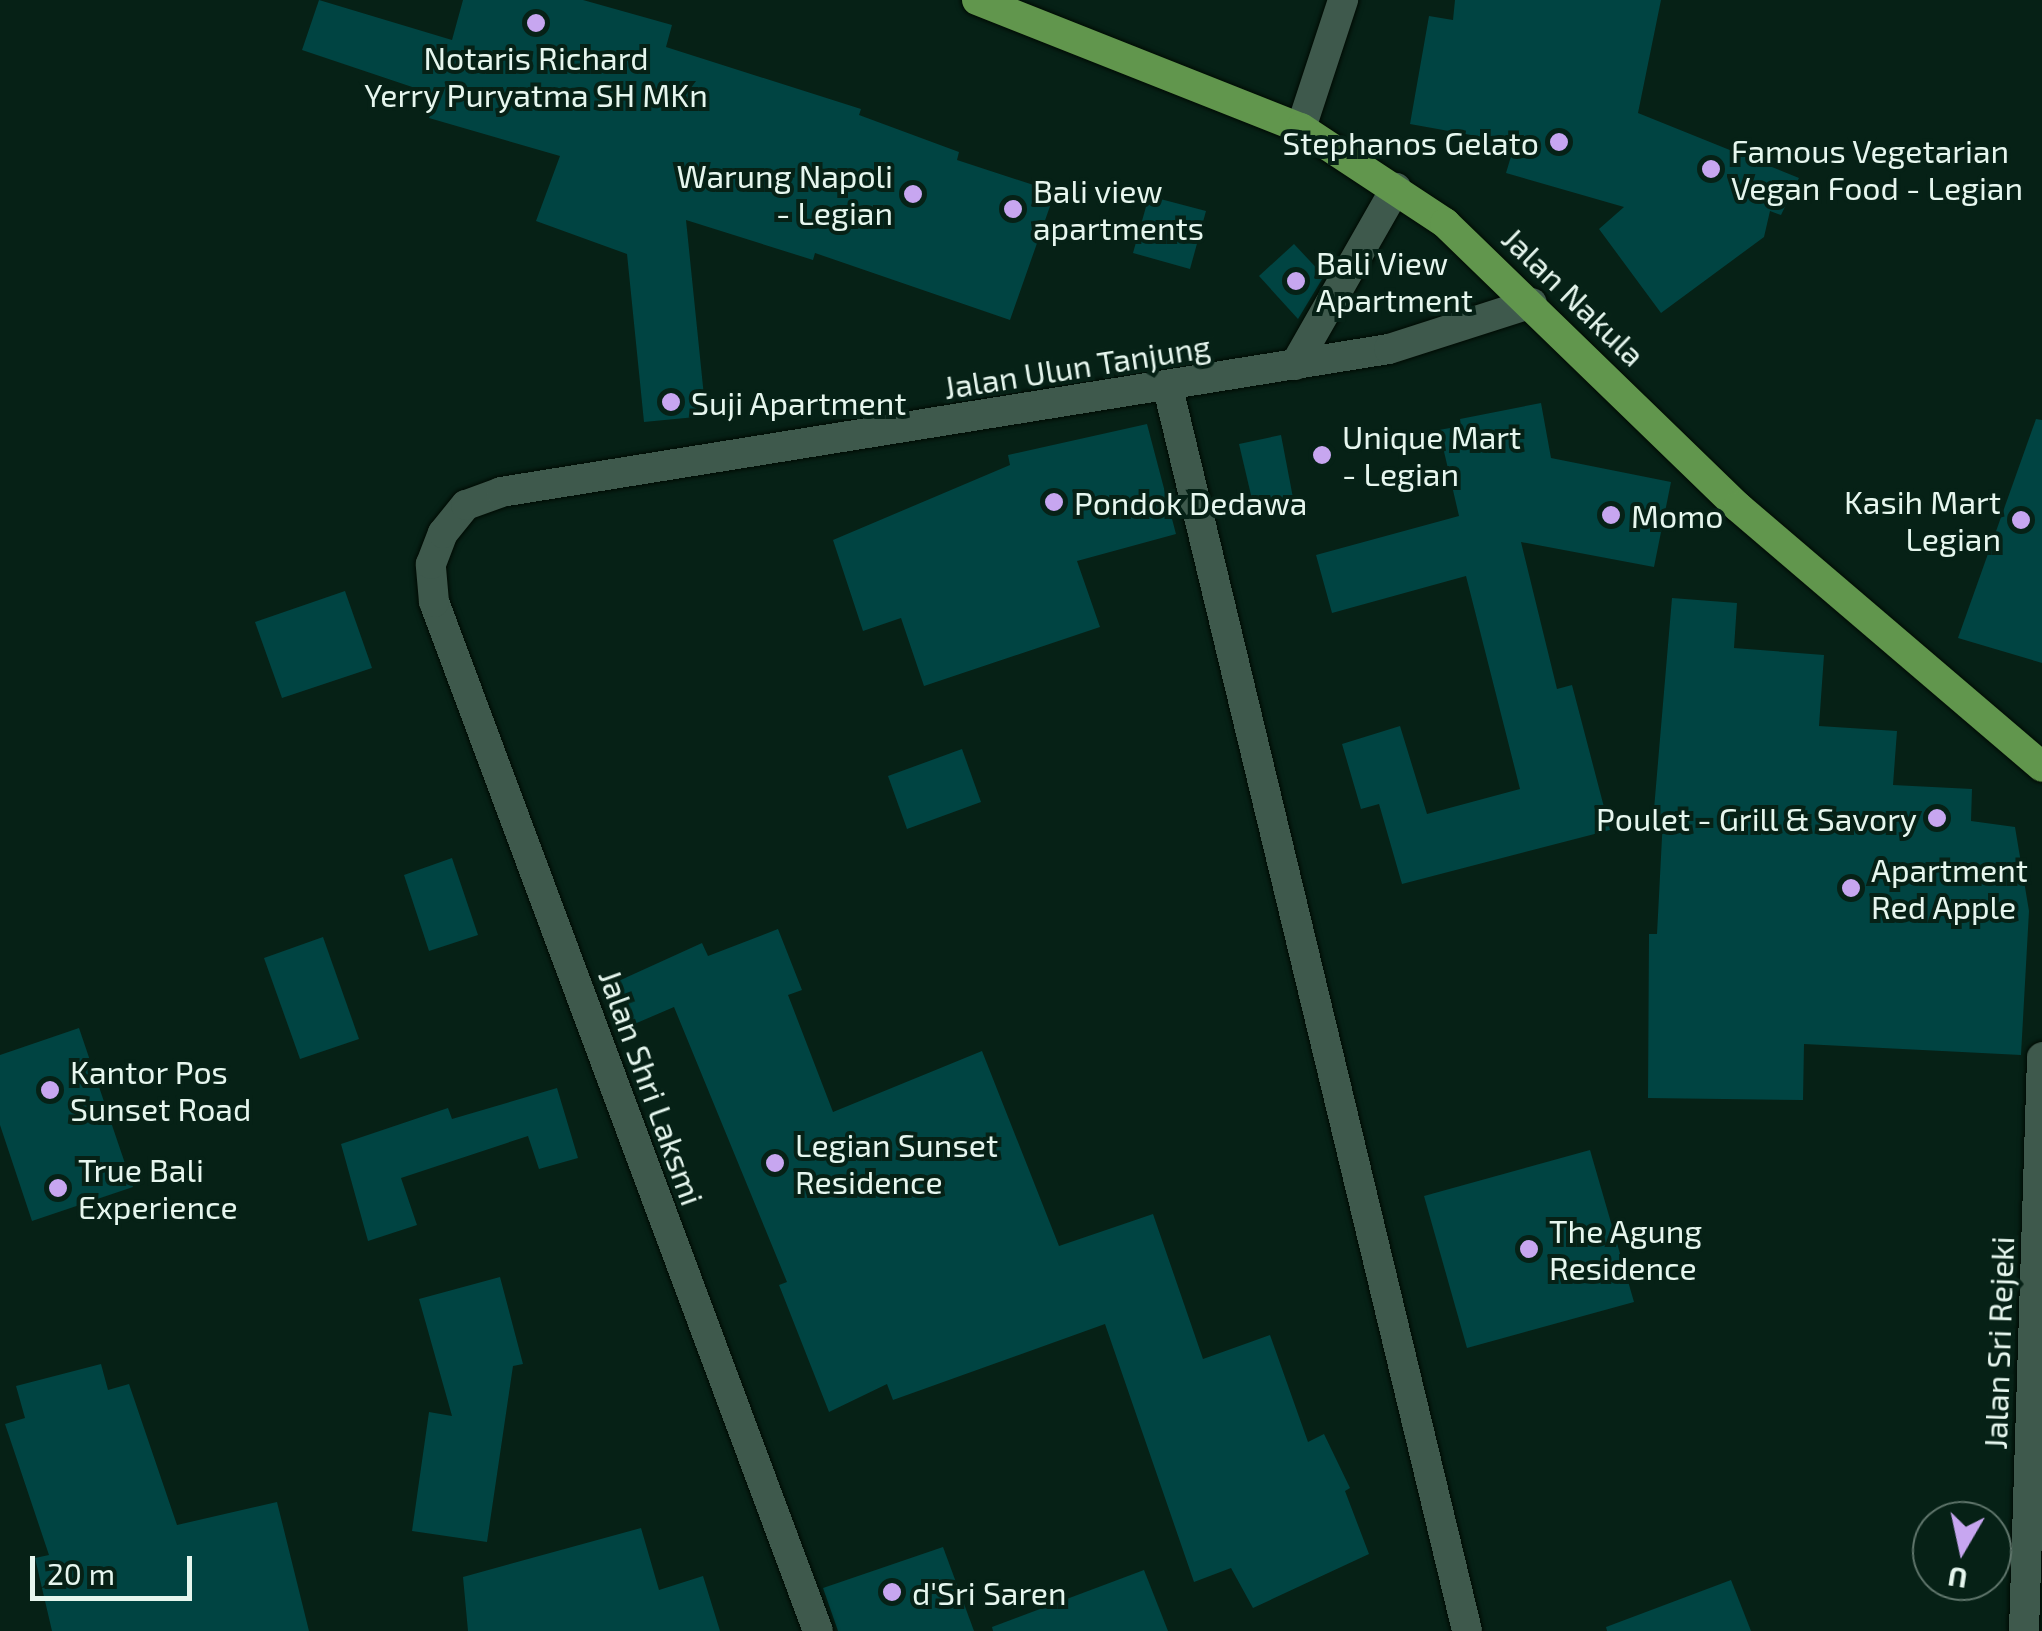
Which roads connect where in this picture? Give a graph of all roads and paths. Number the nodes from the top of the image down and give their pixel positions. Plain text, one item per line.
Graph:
1 (977, 0) edge
2 (1342, 0) edge
3 (1301, 128) junction
4 (1396, 188) junction
5 (1532, 303) junction
6 (1295, 365) junction
7 (1168, 388) junction
8 (431, 564) joint
9 (2042, 767) edge
10 (2042, 1057) edge
11 (818, 1631) edge
12 (1467, 1631) edge
13 (2024, 1631) edge

1 - 3 main road, Jalan Nakula
2 - 3 street
3 - 4 main road, Jalan Nakula
4 - 5 main road, Jalan Nakula
4 - 6 street
5 - 6 street, Jalan Ulun Tanjung
5 - 9 main road, Jalan Nakula
6 - 7 street, Jalan Ulun Tanjung
7 - 8 street, Jalan Ulun Tanjung
7 - 12 street
8 - 11 street, Jalan Shri Laksmi
10 - 13 street, Jalan Sri Rejeki

